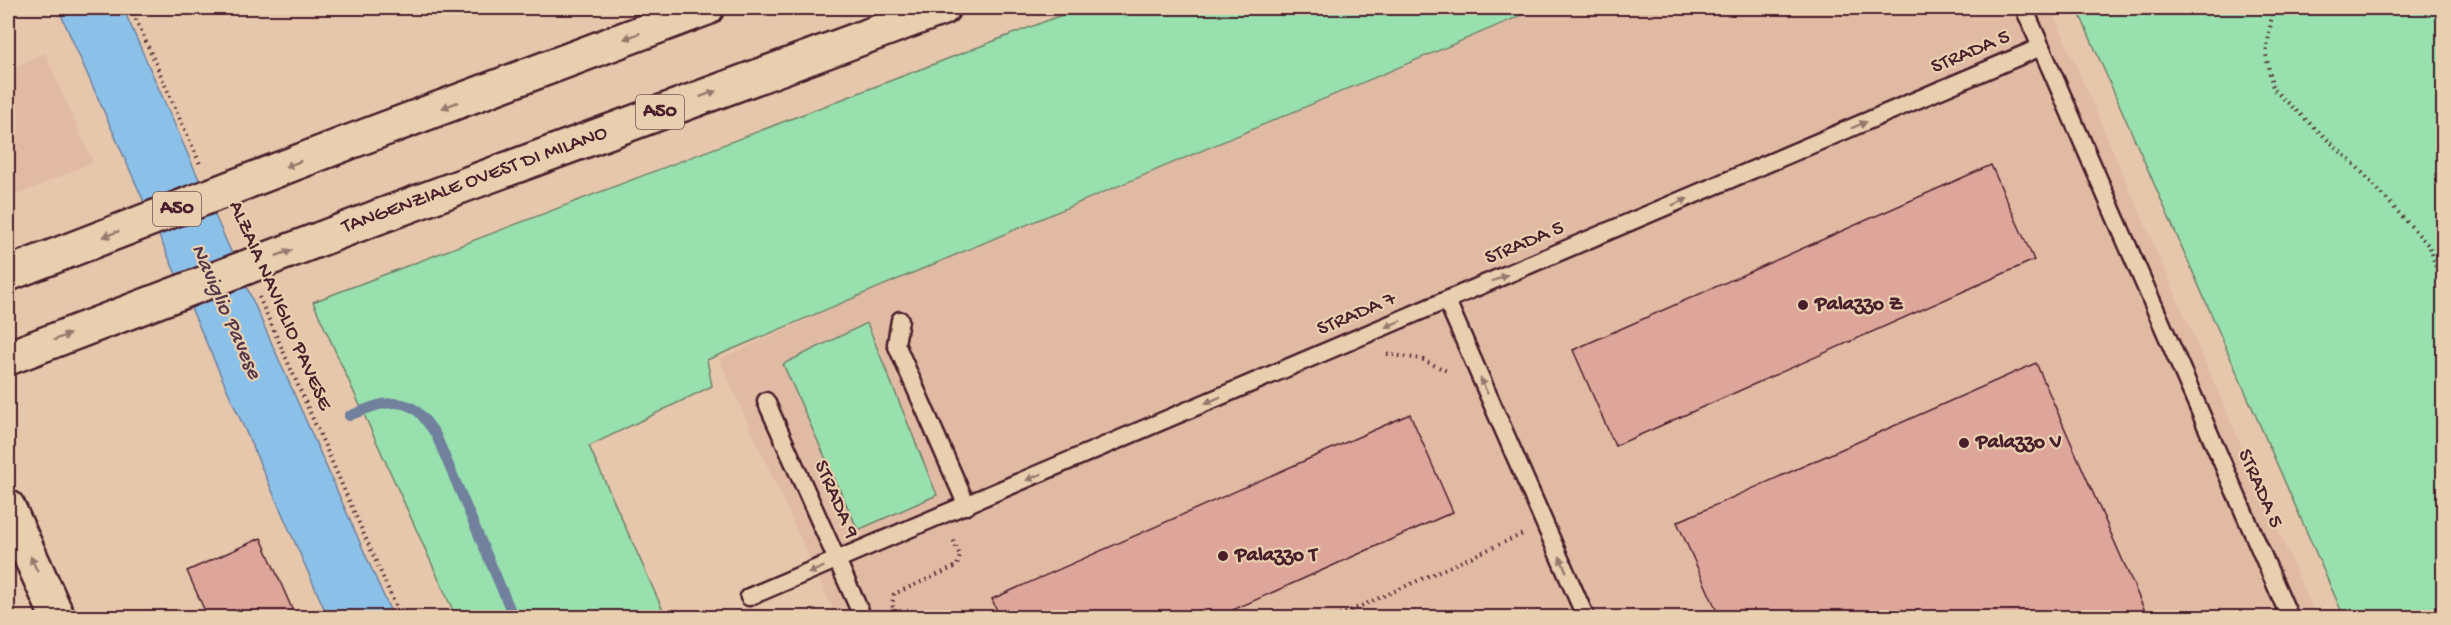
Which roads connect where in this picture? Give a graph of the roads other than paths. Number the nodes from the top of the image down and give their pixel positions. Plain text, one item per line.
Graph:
1 (707, 8) edge
2 (943, 8) edge
3 (2024, 8) edge
4 (2041, 47) junction
5 (8, 274) edge
6 (1447, 301) junction
7 (900, 320) dead end
8 (8, 358) edge
9 (766, 401) dead end
10 (967, 506) junction
11 (8, 507) edge
12 (838, 561) junction
13 (749, 597) dead end
14 (58, 618) edge
15 (863, 618) edge
16 (1586, 618) edge
17 (2290, 618) edge

1 -> 5 main road, A50, bridge
8 -> 2 main road, TANGENZIALE OVEST DI MILANO / A50, bridge
3 - 4 lane
6 -> 4 lane, STRADA 5
4 - 17 lane, STRADA 5
6 -> 10 lane, STRADA 7
16 -> 6 lane
7 - 10 lane
9 - 12 lane, STRADA 9
10 - 12 lane, STRADA 7
14 -> 11 main road
12 -> 13 lane, STRADA 7
12 - 15 lane, STRADA 9

